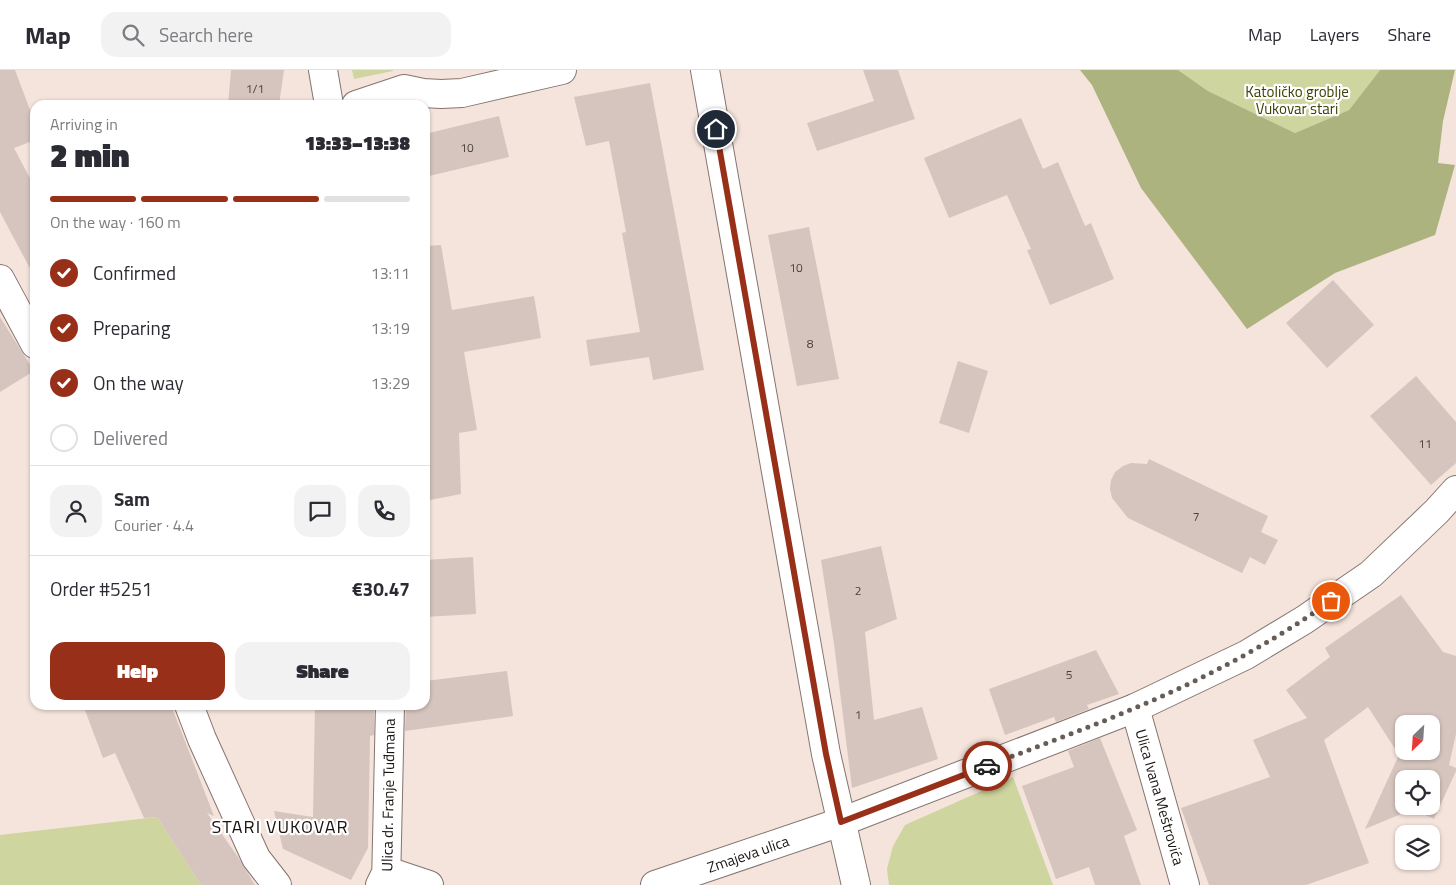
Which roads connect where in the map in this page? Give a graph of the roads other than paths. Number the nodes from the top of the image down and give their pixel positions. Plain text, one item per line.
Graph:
1 (323, 70) edge
2 (562, 70) edge
3 (705, 70) edge
4 (406, 80) edge
5 (328, 100) edge
6 (366, 100) edge
7 (0, 278) edge
8 (30, 335) edge
9 (1456, 490) edge
10 (1135, 708) junction
11 (191, 710) edge
12 (390, 710) edge
13 (841, 822) junction
14 (384, 880) edge
15 (277, 885) edge
16 (429, 885) edge
17 (655, 885) edge
18 (856, 885) edge
19 (1185, 885) edge

1 - 5 main road
2 - 4 main road
3 - 13 main road
4 - 6 main road
7 - 8 main road
9 - 10 main road, Zmajeva ulica
10 - 13 main road, Zmajeva ulica
10 - 19 main road, Ulica Ivana Meštrovića
11 - 15 main road
12 - 14 main road, Ulica dr. Franje Tuđmana
13 - 17 main road, Zmajeva ulica
13 - 18 main road
14 - 16 main road

